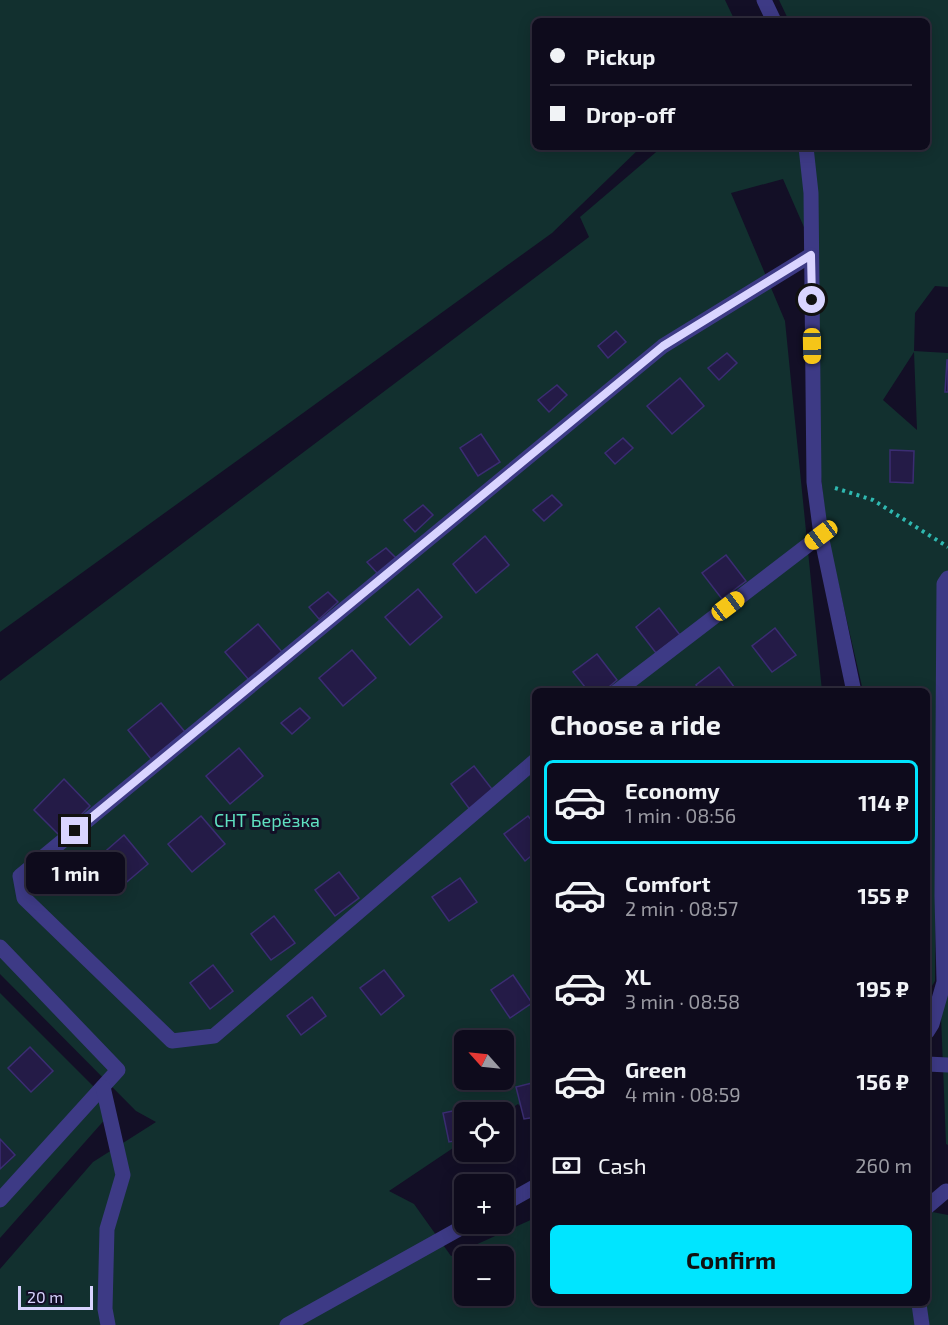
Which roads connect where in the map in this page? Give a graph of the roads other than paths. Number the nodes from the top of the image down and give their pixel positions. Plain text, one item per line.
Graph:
1 (764, 0) edge
2 (773, 18) edge
3 (806, 150) edge
4 (811, 255) junction
5 (821, 535) junction
6 (948, 578) edge
7 (621, 688) edge
8 (853, 688) edge
9 (945, 726) edge
10 (532, 763) edge
11 (945, 896) edge
12 (0, 947) edge
13 (930, 1027) edge
14 (930, 1064) edge
15 (948, 1065) edge
16 (103, 1087) junction
17 (532, 1188) edge
18 (930, 1189) edge
19 (947, 1192) edge
20 (514, 1198) edge
21 (0, 1200) edge
22 (930, 1205) edge
23 (454, 1232) edge
24 (919, 1306) edge
25 (108, 1325) edge
26 (288, 1325) edge
27 (922, 1325) edge

1 - 2 street
3 - 4 street
4 - 5 street
4 - 10 street
5 - 7 street
5 - 8 street
6 - 9 street
9 - 11 street
11 - 13 street
12 - 16 street
14 - 15 street
16 - 21 street
16 - 25 street
17 - 20 street
18 - 19 street
19 - 22 street
23 - 26 street
24 - 27 street

